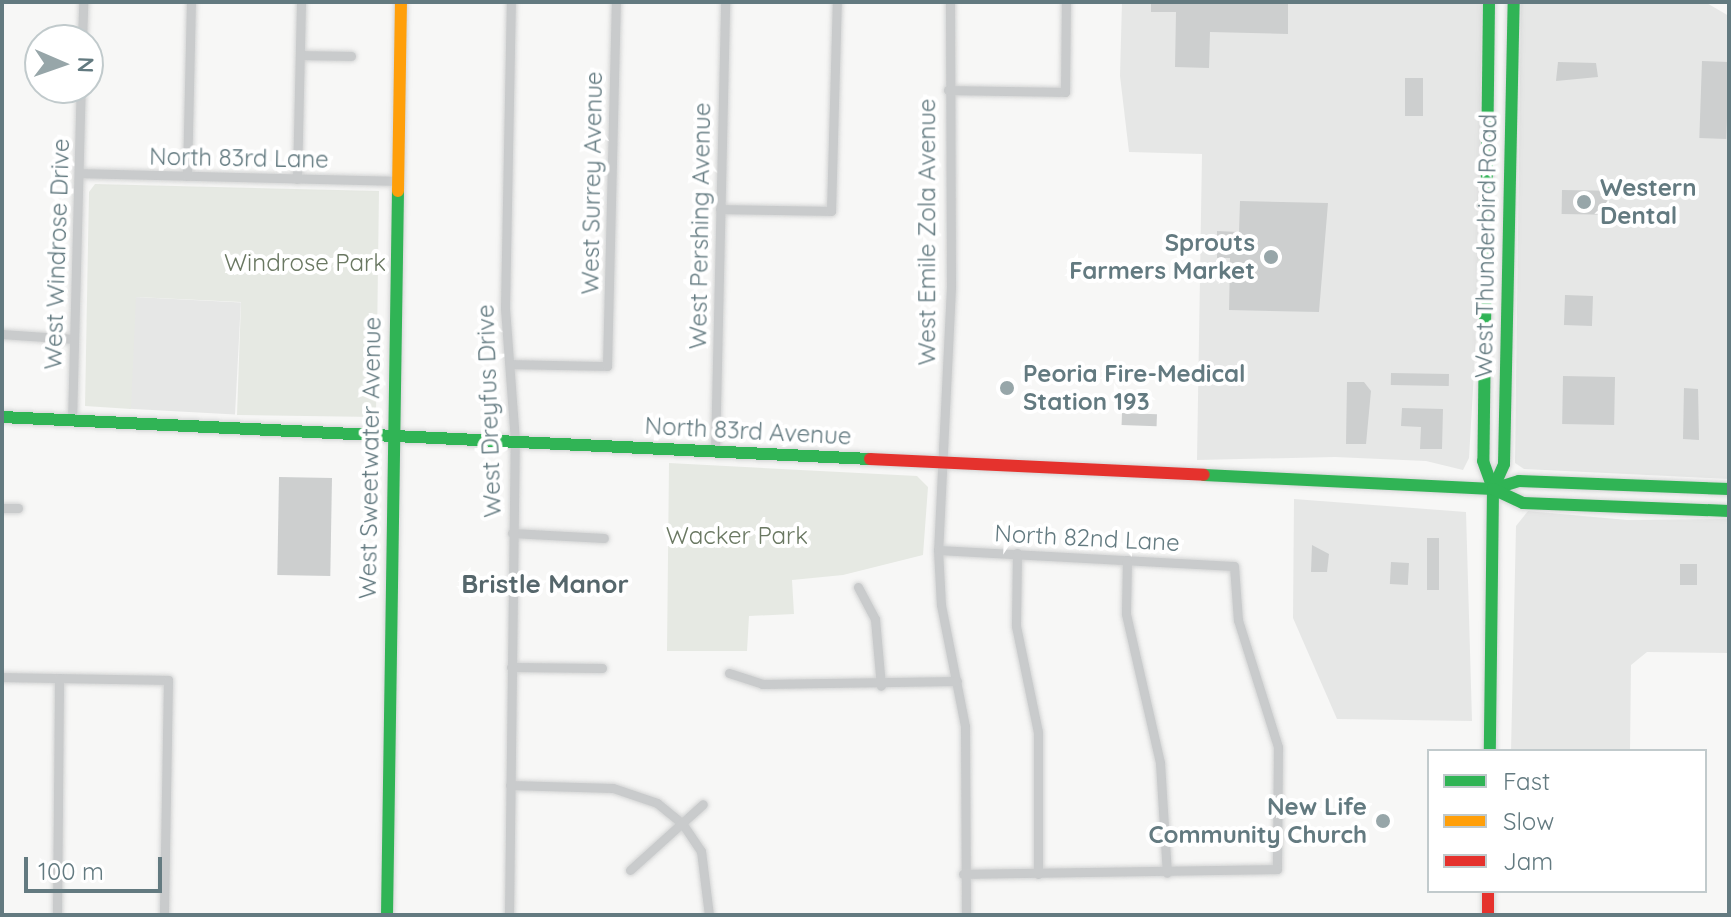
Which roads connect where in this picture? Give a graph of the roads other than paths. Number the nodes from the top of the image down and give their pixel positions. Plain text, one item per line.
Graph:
1 (83, 2) edge
2 (191, 2) edge
3 (301, 2) edge
4 (401, 2) edge
5 (511, 2) edge
6 (616, 2) edge
7 (725, 2) edge
8 (837, 2) edge
9 (950, 2) edge
10 (1066, 2) edge
11 (1489, 2) edge
12 (1514, 2) edge
13 (82, 24) edge
14 (300, 55) junction
15 (351, 56) dead end
16 (948, 90) junction
17 (81, 104) edge
18 (79, 173) junction
19 (187, 176) junction
20 (297, 179) junction
21 (397, 181) junction
22 (720, 209) junction
23 (2, 334) edge
24 (74, 339) junction
25 (510, 364) junction
26 (2, 417) edge
27 (72, 421) junction
28 (391, 436) junction
29 (515, 441) junction
30 (715, 451) junction
31 (941, 462) junction
32 (1493, 489) junction
33 (1729, 489) edge
34 (2, 508) edge
35 (18, 508) dead end
36 (1729, 511) edge
37 (512, 533) junction
38 (604, 538) dead end
39 (938, 550) junction
40 (1017, 553) junction
41 (1127, 560) junction
42 (858, 587) dead end
43 (511, 667) junction
44 (602, 668) dead end
45 (729, 673) dead end
46 (2, 677) edge
47 (59, 678) junction
48 (957, 681) junction
49 (881, 686) junction
50 (1490, 749) edge
51 (510, 785) junction
52 (703, 804) dead end
53 (682, 823) junction
54 (630, 870) dead end
55 (1167, 873) junction
56 (963, 874) junction
57 (1038, 874) junction
58 (1488, 893) edge
59 (57, 915) edge
60 (164, 915) edge
61 (387, 915) edge
62 (509, 915) edge
63 (709, 915) edge
64 (966, 915) edge
65 (1488, 915) edge

1 - 13 street
2 - 19 street
3 - 14 street
4 - 21 main road, West Sweetwater Avenue
5 - 25 street, West Dreyfus Drive
6 - 25 street, West Surrey Avenue
7 - 22 street, West Pershing Avenue
8 - 22 street
9 - 16 street, West Emile Zola Avenue
10 - 16 street
11 - 32 main road, West Thunderbird Road
12 - 32 main road, West Thunderbird Road
14 - 15 street
14 - 20 street
16 - 31 street, West Emile Zola Avenue
17 - 18 street, West Windrose Drive
18 - 19 street, North 83rd Lane
18 - 24 street, West Windrose Drive
19 - 20 street, North 83rd Lane
20 - 21 street, North 83rd Lane
21 - 28 main road, West Sweetwater Avenue
22 - 30 street, West Pershing Avenue
23 - 24 street
24 - 27 street, West Windrose Drive
25 - 29 street, West Dreyfus Drive
26 - 27 main road, North 83rd Avenue
27 - 28 main road, North 83rd Avenue
28 - 29 main road, North 83rd Avenue
28 - 61 main road, West Sweetwater Avenue
29 - 30 main road, North 83rd Avenue
29 - 37 street, West Dreyfus Drive
30 - 31 main road, North 83rd Avenue
31 - 32 main road, North 83rd Avenue
31 - 39 street, West Emile Zola Avenue
32 - 33 main road, North 83rd Avenue
32 - 36 main road, North 83rd Avenue
32 - 50 main road, West Thunderbird Road
34 - 35 street
37 - 38 street
37 - 43 street, West Dreyfus Drive
39 - 40 street, North 82nd Lane
39 - 48 street, West Emile Zola Avenue
40 - 41 street, North 82nd Lane
40 - 57 street
41 - 55 street
41 - 55 street, North 82nd Lane
42 - 49 street
43 - 44 street
43 - 51 street, West Dreyfus Drive
45 - 49 street
46 - 47 street
47 - 59 street
47 - 60 street
48 - 49 street
48 - 56 street, West Emile Zola Avenue
51 - 53 street
51 - 62 street, West Dreyfus Drive
52 - 53 street
53 - 54 street
53 - 63 street
55 - 57 street
56 - 57 street
56 - 64 street, West Emile Zola Avenue
58 - 65 main road

